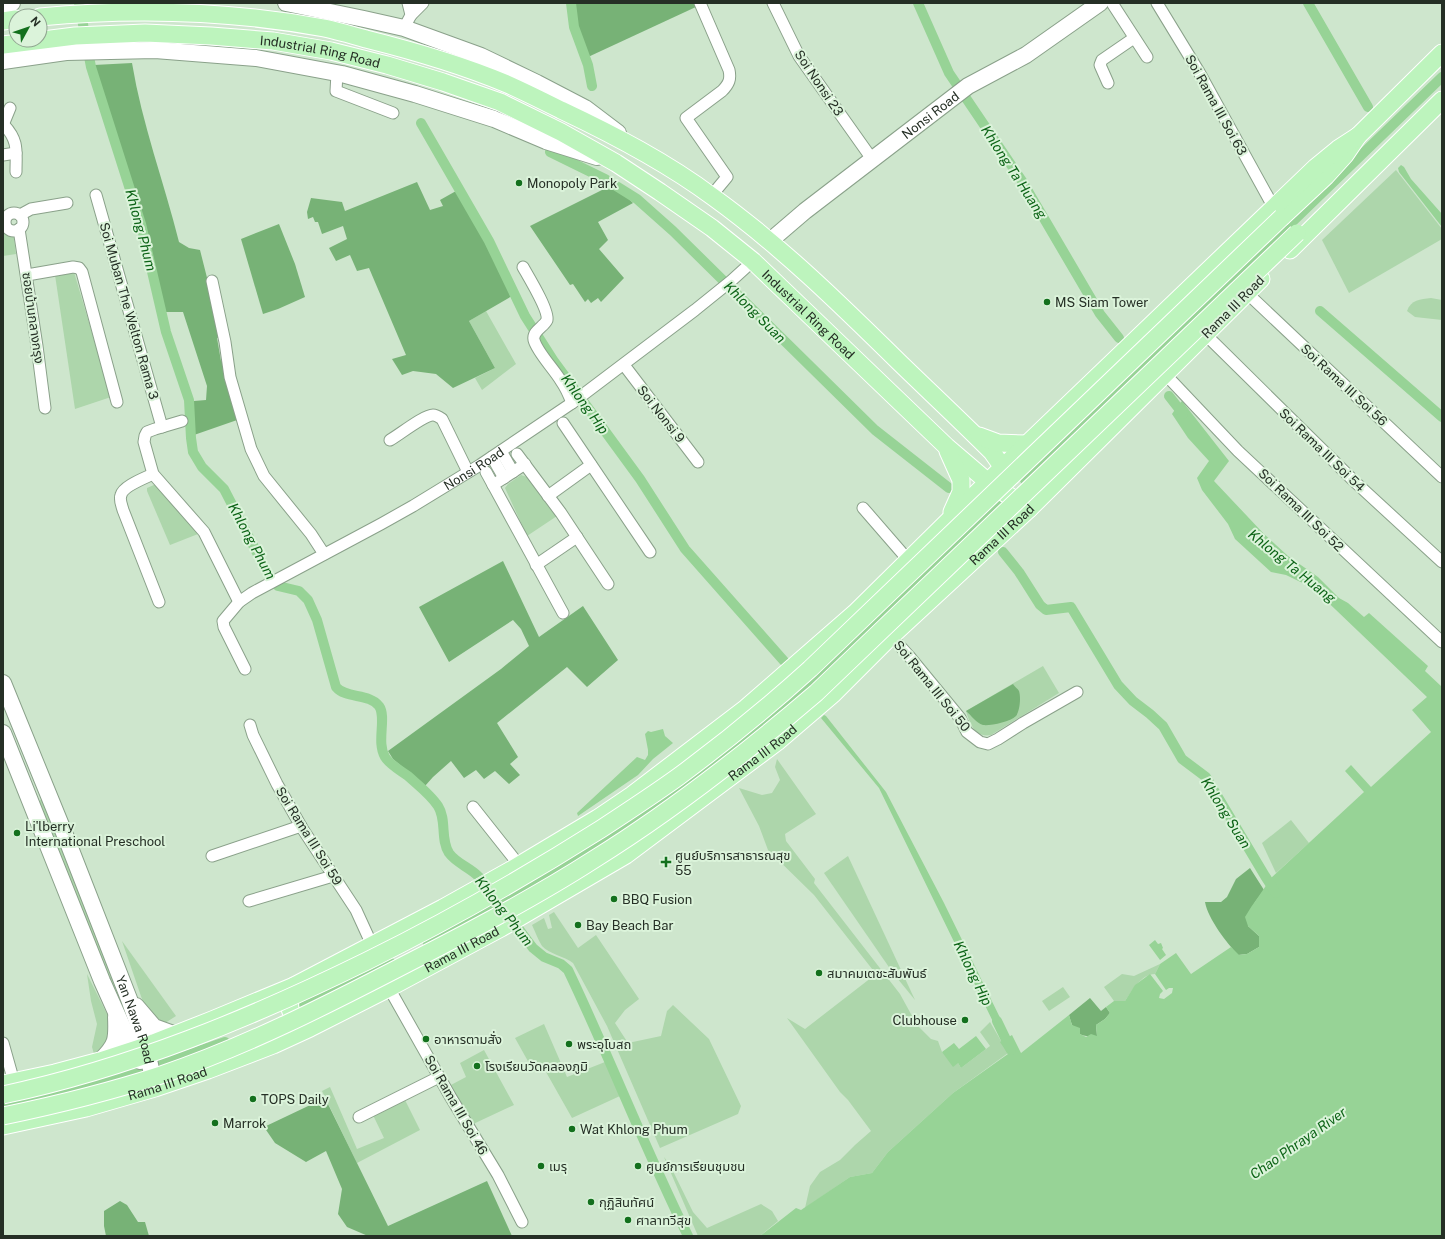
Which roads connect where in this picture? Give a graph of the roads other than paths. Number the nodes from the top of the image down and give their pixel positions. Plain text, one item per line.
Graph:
1 (12, 3) edge
2 (286, 3) edge
3 (408, 3) edge
4 (423, 3) edge
5 (700, 3) edge
6 (773, 3) edge
7 (1100, 3) edge
8 (1112, 3) edge
9 (1157, 3) edge
10 (3, 4) edge
11 (48, 16) edge
12 (407, 22) junction
13 (1134, 38) junction
14 (3, 45) edge
15 (1442, 53) edge
16 (1147, 57) dead end
17 (3, 61) edge
18 (337, 73) junction
19 (1108, 83) dead end
20 (1442, 100) edge
21 (10, 108) dead end
22 (393, 113) dead end
23 (4, 125) edge
24 (634, 145) junction
25 (16, 153) junction
26 (3, 155) edge
27 (872, 159) junction
28 (1379, 162) junction
29 (616, 163) junction
30 (16, 172) dead end
31 (96, 195) dead end
32 (712, 195) junction
33 (67, 203) dead end
34 (1278, 212) junction
35 (20, 215) junction
36 (4, 224) edge
37 (19, 229) junction
38 (770, 241) junction
39 (753, 261) junction
40 (522, 267) dead end
41 (27, 275) junction
42 (212, 281) dead end
43 (1246, 293) junction
44 (1205, 334) junction
45 (624, 365) junction
46 (1165, 374) junction
47 (577, 399) junction
48 (117, 402) dead end
49 (45, 408) dead end
50 (182, 421) dead end
51 (563, 423) dead end
52 (1049, 424) junction
53 (162, 427) junction
54 (975, 435) junction
55 (390, 440) dead end
56 (1026, 444) junction
57 (947, 447) junction
58 (496, 454) junction
59 (517, 454) dead end
60 (1082, 456) junction
61 (698, 462) dead end
62 (525, 464) junction
63 (592, 465) junction
64 (1003, 467) junction
65 (468, 472) junction
66 (486, 472) dead end
67 (153, 474) junction
68 (508, 475) junction
69 (1442, 477) edge
70 (988, 482) junction
71 (493, 485) junction
72 (548, 496) junction
73 (863, 508) dead end
74 (1029, 509) junction
75 (944, 526) junction
76 (577, 537) junction
77 (650, 552) dead end
78 (324, 554) junction
79 (909, 561) junction
80 (1442, 562) edge
81 (536, 565) junction
82 (608, 584) dead end
83 (159, 602) dead end
84 (239, 602) junction
85 (563, 613) dead end
86 (855, 613) junction
87 (883, 629) junction
88 (1442, 642) edge
89 (244, 669) dead end
90 (3, 683) edge
91 (1077, 692) dead end
92 (19, 722) junction
93 (250, 725) dead end
94 (3, 733) edge
95 (26, 790) junction
96 (473, 807) dead end
97 (301, 826) junction
98 (212, 856) dead end
99 (519, 865) junction
100 (333, 876) junction
101 (249, 901) dead end
102 (372, 944) junction
103 (294, 986) junction
104 (389, 988) junction
105 (130, 999) junction
106 (116, 1012) junction
107 (310, 1028) junction
108 (176, 1035) junction
109 (3, 1043) edge
110 (142, 1054) junction
111 (100, 1061) junction
112 (55, 1074) junction
113 (439, 1076) junction
114 (152, 1080) junction
115 (9, 1083) edge
116 (3, 1095) edge
117 (65, 1113) junction
118 (3, 1116) edge
119 (359, 1117) dead end
120 (3, 1126) edge
121 (522, 1222) dead end

1 - 10 main road
2 - 12 main road, Industrial Ring Road
3 - 12 street
4 - 12 street
5 - 32 street
6 - 27 street, Soi Nonsi 23
7 - 27 main road, Nonsi Road
8 - 13 street
9 - 34 street, Soi Rama III Soi 63
11 - 24 main road, Industrial Ring Road
12 - 24 main road, Industrial Ring Road
13 - 16 street
13 - 19 street
14 - 29 main road, Industrial Ring Road
15 - 34 main road
17 - 18 main road, Industrial Ring Road
18 - 22 street
18 - 29 main road, Industrial Ring Road
20 - 28 main road, Rama III Road
21 - 23 street
23 - 25 street
24 - 32 main road, Industrial Ring Road
25 - 26 street
25 - 30 street
27 - 38 main road, Nonsi Road
28 - 43 main road, Rama III Road
28 - 118 main road, Rama III Road, bridge
29 - 39 main road, Industrial Ring Road
31 - 53 street, Soi Muban The Welton Rama 3
32 - 38 main road, Industrial Ring Road
33 - 35 street
34 - 52 main road
34 - 116 main road, bridge
35 - 36 street
35 - 37 street, ซอยบ้านกลางกรุง
36 - 37 street
37 - 41 street, ซอยบ้านกลางกรุง
38 - 54 main road, Industrial Ring Road
39 - 45 street, Nonsi Road
39 - 57 main road, Industrial Ring Road
40 - 47 street
41 - 48 street
41 - 49 street, ซอยบ้านกลางกรุง
42 - 78 street
43 - 44 main road, Rama III Road
43 - 69 street, Soi Rama III Soi 56
44 - 46 main road, Rama III Road
44 - 80 street, Soi Rama III Soi 54
45 - 47 street, Nonsi Road
45 - 61 street, Soi Nonsi 9
46 - 60 main road, Rama III Road
46 - 88 street, Soi Rama III Soi 52
47 - 58 street, Nonsi Road
50 - 53 street
51 - 63 street
52 - 56 main road
52 - 60 main road
53 - 67 street
54 - 56 main road
54 - 64 main road, Industrial Ring Road
55 - 65 street
56 - 64 main road
57 - 70 main road, Industrial Ring Road
57 - 75 main road
58 - 65 street, Nonsi Road
58 - 68 street
59 - 62 street
60 - 74 main road, Rama III Road
62 - 68 street
62 - 72 street
63 - 72 street
63 - 77 street
64 - 70 main road
64 - 74 main road, Industrial Ring Road
65 - 78 street, Nonsi Road
66 - 71 street
67 - 83 street
67 - 84 street
68 - 71 street
70 - 74 main road, Industrial Ring Road
70 - 75 main road
71 - 81 street
72 - 76 street
73 - 79 street
74 - 87 main road, Rama III Road
75 - 79 main road
76 - 81 street
76 - 82 street
78 - 84 street, Nonsi Road
79 - 86 main road
81 - 85 street
84 - 89 street, Nonsi Road
86 - 87 main road
86 - 99 main road
87 - 91 street, Soi Rama III Soi 50
87 - 104 main road, Rama III Road
90 - 92 main road, Yan Nawa Road
92 - 95 main road
92 - 105 main road, Yan Nawa Road
93 - 97 street, Soi Rama III Soi 59
94 - 95 main road, Yan Nawa Road
95 - 106 main road, Yan Nawa Road
96 - 99 street
97 - 98 street
97 - 100 street, Soi Rama III Soi 59
99 - 102 main road
100 - 101 street
100 - 102 street, Soi Rama III Soi 59
102 - 103 main road
103 - 107 main road
103 - 108 main road
104 - 107 main road, Rama III Road
104 - 113 street, Soi Rama III Soi 46
105 - 108 main road
105 - 110 main road, Yan Nawa Road
106 - 110 main road, Yan Nawa Road
106 - 111 main road
107 - 114 main road, Rama III Road
108 - 110 main road
109 - 115 street
110 - 111 main road
110 - 114 main road, Yan Nawa Road
111 - 112 main road
112 - 115 main road
112 - 117 main road
113 - 119 street
113 - 121 street, Soi Rama III Soi 46
114 - 117 main road, Rama III Road
117 - 120 main road, Rama III Road

